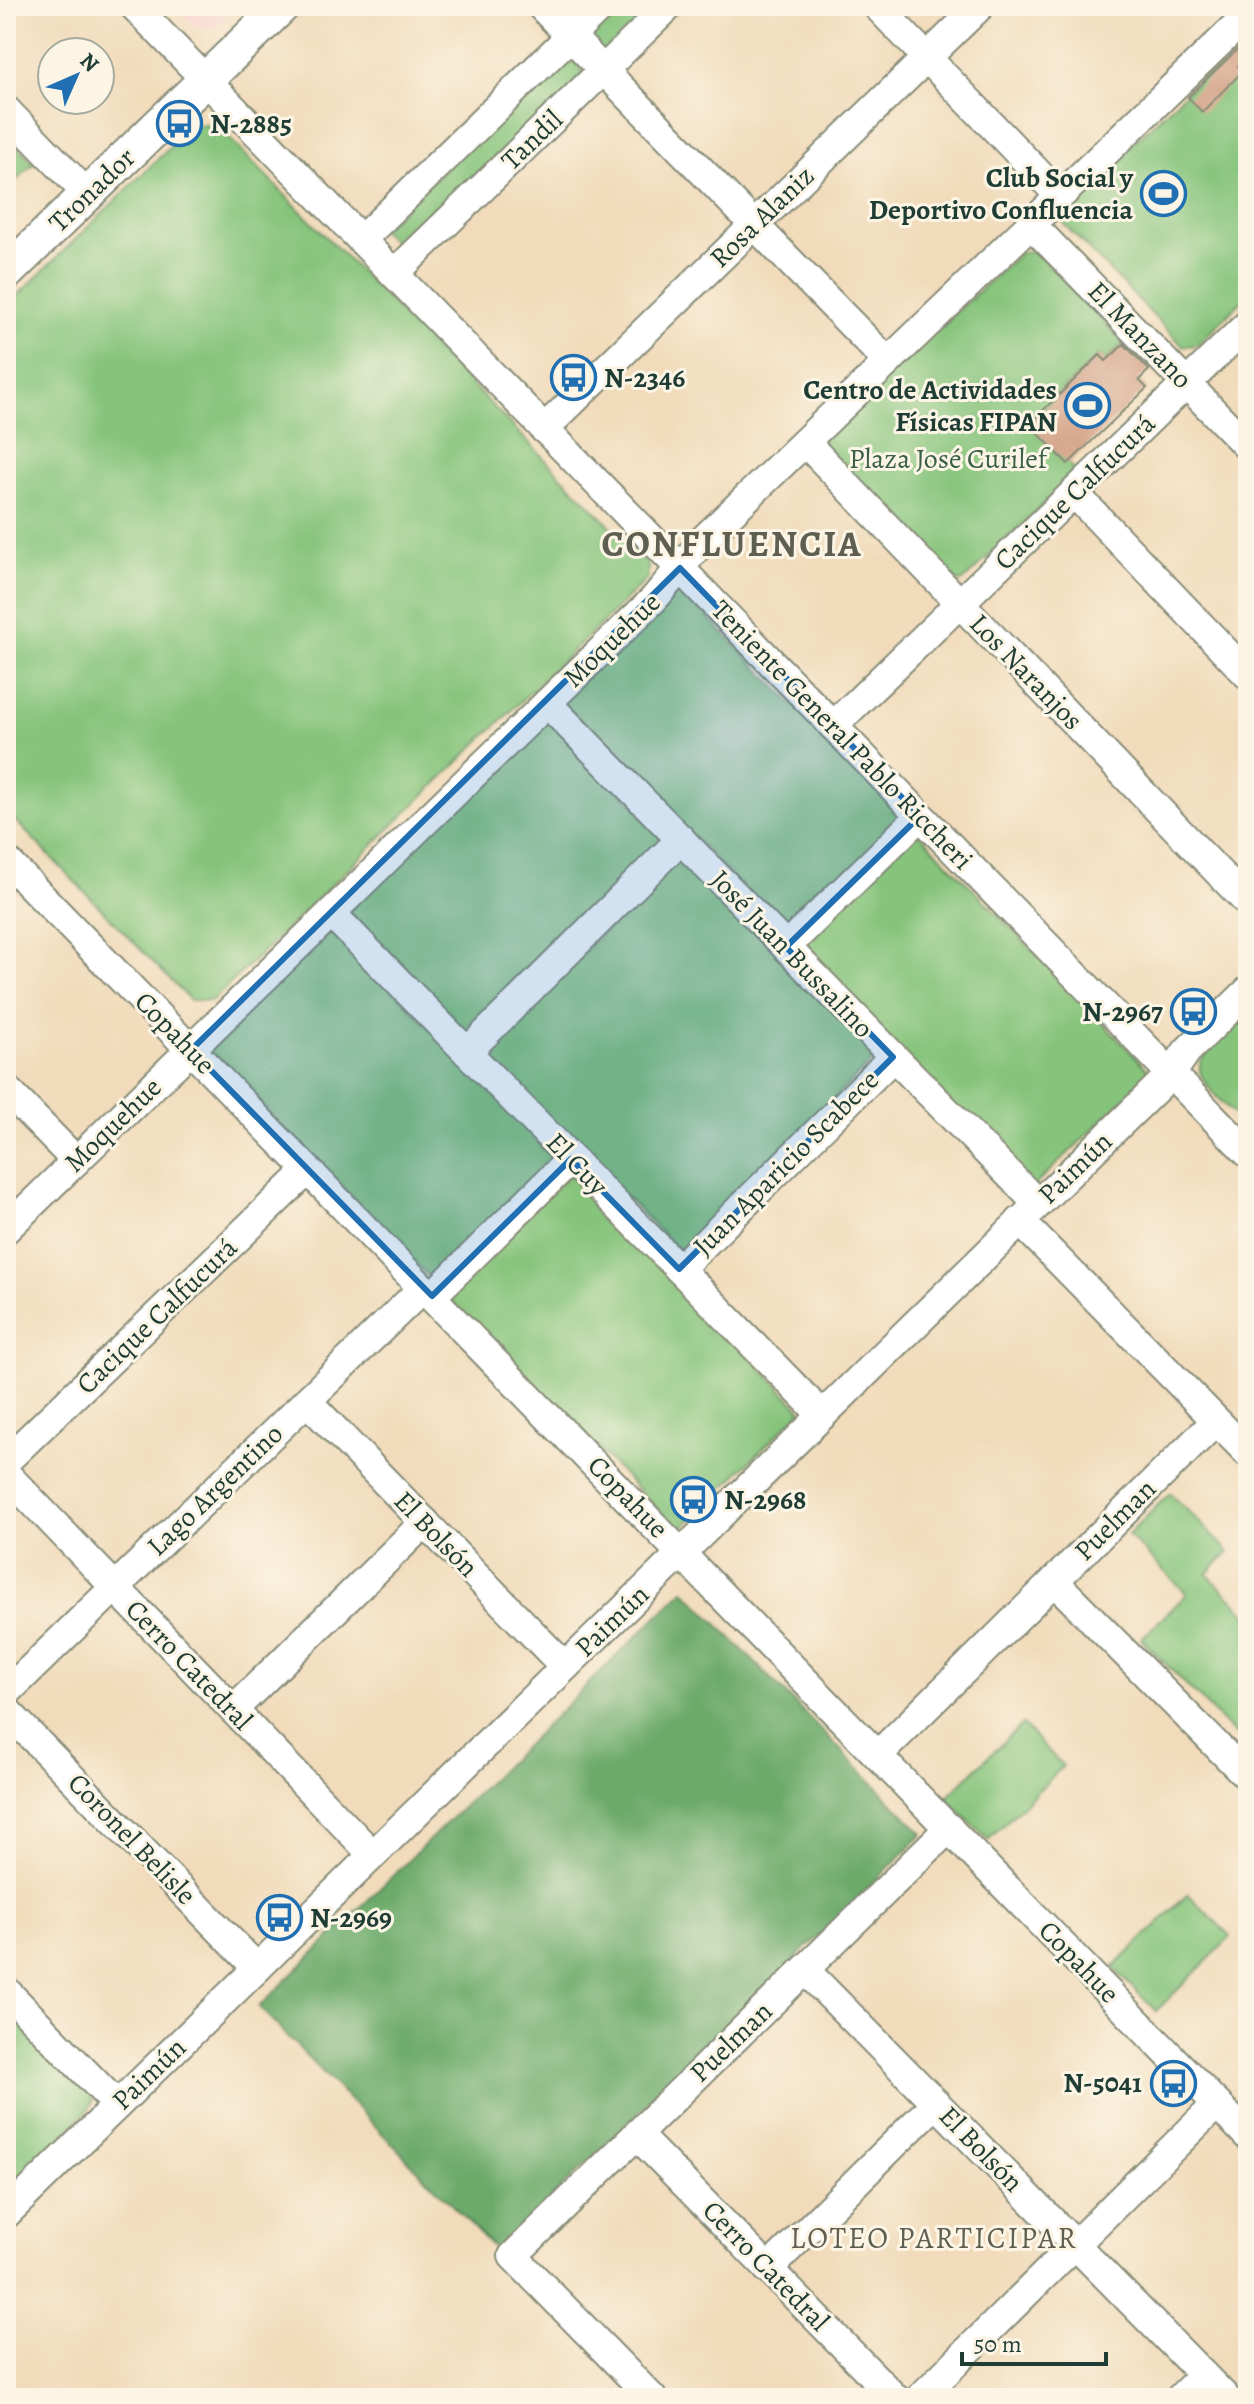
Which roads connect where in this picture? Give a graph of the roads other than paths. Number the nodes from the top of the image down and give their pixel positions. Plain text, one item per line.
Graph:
1 (134, 6) edge
2 (282, 6) edge
3 (541, 6) edge
4 (601, 6) edge
5 (669, 6) edge
6 (877, 6) edge
7 (980, 6) edge
8 (1235, 15) edge
9 (570, 36) junction
10 (927, 57) junction
11 (603, 70) junction
12 (205, 79) junction
13 (6, 110) edge
14 (87, 194) junction
15 (1060, 196) junction
16 (1031, 224) junction
17 (754, 225) junction
18 (361, 240) junction
19 (6, 273) edge
20 (394, 274) junction
21 (1248, 324) edge
22 (888, 362) junction
23 (1187, 384) junction
24 (544, 429) junction
25 (805, 442) junction
26 (1248, 447) edge
27 (1074, 493) junction
28 (680, 568) junction
29 (960, 603) junction
30 (1248, 675) edge
31 (547, 703) junction
32 (833, 726) junction
33 (920, 816) junction
34 (681, 839) junction
35 (6, 860) edge
36 (1248, 903) edge
37 (331, 913) junction
38 (786, 947) junction
39 (1248, 991) edge
40 (191, 1050) junction
41 (467, 1052) junction
42 (893, 1057) junction
43 (1171, 1074) junction
44 (6, 1089) edge
45 (1248, 1153) edge
46 (571, 1159) junction
47 (76, 1161) junction
48 (308, 1170) junction
49 (1029, 1213) junction
50 (6, 1229) edge
51 (679, 1269) junction
52 (428, 1292) junction
53 (307, 1401) junction
54 (822, 1415) junction
55 (1216, 1421) junction
56 (1248, 1453) edge
57 (6, 1461) edge
58 (6, 1474) edge
59 (425, 1522) junction
60 (682, 1553) junction
61 (1054, 1581) junction
62 (115, 1587) junction
63 (565, 1667) junction
64 (6, 1693) edge
65 (6, 1710) edge
66 (233, 1710) junction
67 (878, 1755) junction
68 (1248, 1777) edge
69 (949, 1828) junction
70 (373, 1855) junction
71 (257, 1968) junction
72 (805, 1970) junction
73 (6, 1991) edge
74 (936, 2103) junction
75 (1217, 2104) junction
76 (117, 2105) junction
77 (1246, 2130) edge
78 (637, 2135) junction
79 (6, 2214) edge
80 (1075, 2245) junction
81 (768, 2269) junction
82 (1203, 2375) junction
83 (1225, 2397) edge
84 (652, 2398) edge
85 (895, 2398) edge
86 (920, 2398) edge
87 (1180, 2398) edge

1 - 12 street, Teniente General Pablo Riccheri
2 - 12 main road, Tronador
3 - 9 street
4 - 9 street, Tandil
5 - 11 street, Tandil
6 - 10 street
7 - 10 street, Rosa Alaniz
8 - 15 street, Moquehue
9 - 11 street
9 - 18 street, Tandil
10 - 15 street
10 - 17 street, Rosa Alaniz
11 - 17 street
11 - 20 street, Tandil
12 - 14 main road, Tronador
12 - 18 street, Teniente General Pablo Riccheri
13 - 14 street
14 - 19 main road, Tronador
15 - 16 street, Moquehue
16 - 22 street, Moquehue
16 - 23 street, El Manzano
17 - 22 street
17 - 24 street, Rosa Alaniz
18 - 20 street, Teniente General Pablo Riccheri
20 - 24 street, Teniente General Pablo Riccheri
21 - 23 street, Cacique Calfucurá
22 - 25 street, Moquehue
23 - 26 street, El Manzano
23 - 27 street, Cacique Calfucurá
24 - 28 street, Teniente General Pablo Riccheri
25 - 28 street, Moquehue
25 - 29 street, Los Naranjos
27 - 29 street, Cacique Calfucurá
27 - 30 street
28 - 31 street, Moquehue
28 - 32 street, Teniente General Pablo Riccheri
29 - 32 street, Cacique Calfucurá
29 - 36 street, Los Naranjos
31 - 34 street, José Juan Bussalino
31 - 37 street, Moquehue
32 - 33 street, Teniente General Pablo Riccheri
33 - 38 street
33 - 43 street, Teniente General Pablo Riccheri
34 - 38 street, José Juan Bussalino
34 - 41 street
35 - 40 street, Copahue
37 - 40 street, Moquehue
37 - 41 street, El Cuy
38 - 42 street, José Juan Bussalino
39 - 43 street, Paimún
40 - 47 street, Moquehue
40 - 48 street, Copahue
41 - 46 street, El Cuy
42 - 49 street, José Juan Bussalino
42 - 51 street, Juan Aparicio Scabece
43 - 45 street, Teniente General Pablo Riccheri
43 - 49 street, Paimún
44 - 47 street
46 - 51 street, El Cuy
46 - 52 street, Lago Argentino
47 - 50 street, Moquehue
48 - 52 street, Copahue
48 - 57 street, Cacique Calfucurá
49 - 54 street, Paimún
49 - 55 street, José Juan Bussalino
51 - 54 street, El Cuy
52 - 53 street, Lago Argentino
52 - 60 street, Copahue
53 - 59 street, El Bolsón
53 - 62 street, Lago Argentino
54 - 60 street, Paimún
55 - 56 street, José Juan Bussalino
55 - 61 street, Puelman
58 - 62 street, Cerro Catedral
59 - 63 street, El Bolsón
59 - 66 street
60 - 63 street, Paimún
60 - 67 street, Copahue
61 - 67 street, Puelman
61 - 68 street
62 - 64 street, Lago Argentino
62 - 66 street, Cerro Catedral
63 - 70 street, Paimún
65 - 71 street, Coronel Belisle
66 - 70 street, Cerro Catedral
67 - 69 street, Copahue
69 - 72 street, Puelman
69 - 75 street, Copahue
70 - 71 street, Paimún
71 - 76 street, Paimún
72 - 74 street, El Bolsón
72 - 78 street, Puelman
73 - 76 street
74 - 80 street, El Bolsón
74 - 81 street
75 - 77 street, Copahue
75 - 80 street
76 - 79 street, Paimún
78 - 81 street, Cerro Catedral
78 - 84 street, Puelman
80 - 82 street, El Bolsón
80 - 86 street
81 - 85 street, Cerro Catedral
82 - 83 street, El Bolsón
82 - 87 street

